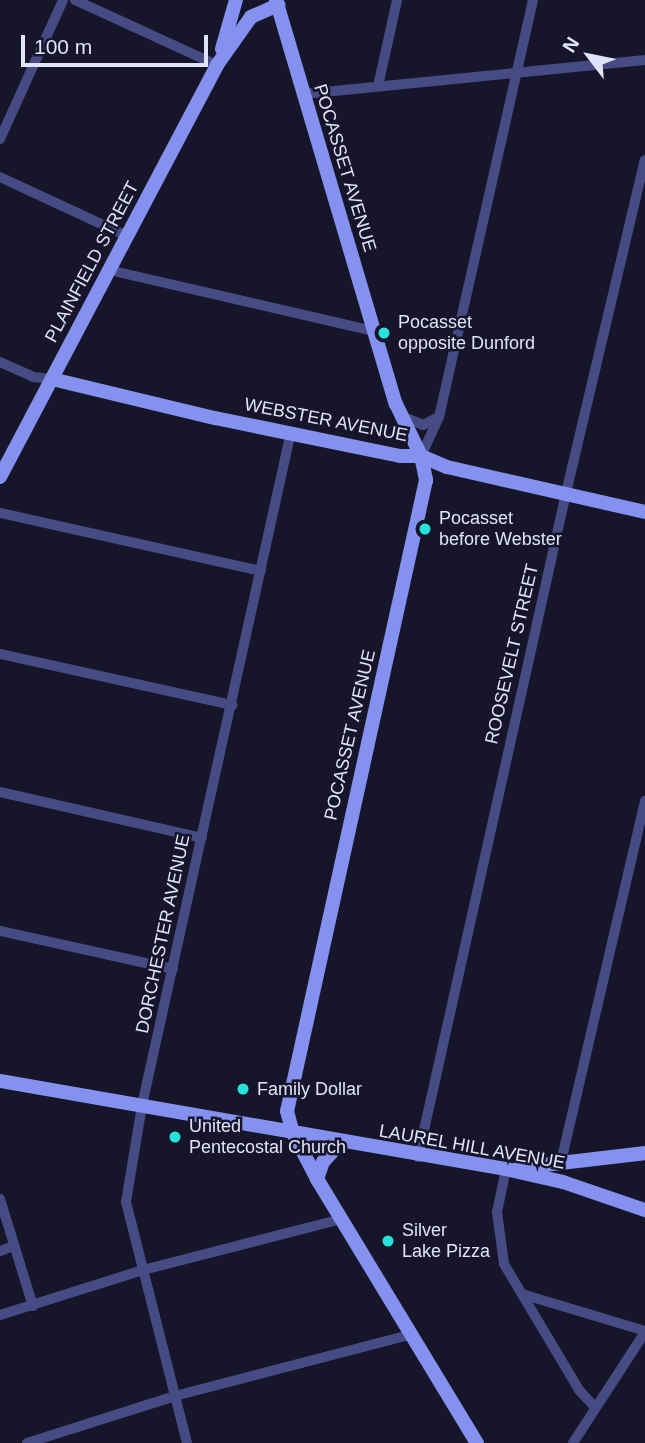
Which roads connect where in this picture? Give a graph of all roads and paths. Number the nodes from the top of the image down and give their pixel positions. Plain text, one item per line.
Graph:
1 (63, 0) edge
2 (75, 0) edge
3 (236, 0) edge
4 (397, 0) edge
5 (533, 0) edge
6 (277, 2) edge
7 (645, 61) edge
8 (217, 65) junction
9 (517, 70) junction
10 (378, 86) junction
11 (303, 94) junction
12 (0, 139) edge
13 (645, 160) edge
14 (0, 177) edge
15 (127, 236) junction
16 (109, 270) junction
17 (374, 331) junction
18 (0, 362) edge
19 (51, 379) junction
20 (400, 415) junction
21 (439, 417) junction
22 (291, 432) junction
23 (421, 456) junction
24 (0, 477) edge
25 (566, 494) junction
26 (645, 512) edge
27 (0, 513) edge
28 (261, 571) junction
29 (0, 654) edge
30 (232, 705) junction
31 (0, 792) edge
32 (645, 801) edge
33 (202, 838) junction
34 (0, 931) edge
35 (173, 969) junction
36 (0, 1082) edge
37 (142, 1105) junction
38 (293, 1133) junction
39 (340, 1143) junction
40 (645, 1153) edge
41 (418, 1157) junction
42 (561, 1162) junction
43 (506, 1169) junction
44 (317, 1179) junction
45 (0, 1199) edge
46 (645, 1210) edge
47 (342, 1219) junction
48 (14, 1246) junction
49 (0, 1251) edge
50 (143, 1270) junction
51 (522, 1294) junction
52 (33, 1306) junction
53 (0, 1315) edge
54 (645, 1331) edge
55 (413, 1334) junction
56 (175, 1396) junction
57 (595, 1407) junction
58 (27, 1443) edge
59 (187, 1443) edge
60 (477, 1443) edge
61 (573, 1443) edge

1 - 12 street
2 - 8 street
3 - 8 main road, PLAINFIELD STREET
4 - 10 street
5 - 9 street
6 - 8 main road, PLAINFIELD STREET
6 - 11 main road, POCASSET AVENUE
7 - 9 street
8 - 15 main road, PLAINFIELD STREET
9 - 10 street
9 - 21 street
10 - 11 street
11 - 17 main road, POCASSET AVENUE
13 - 25 street, ROOSEVELT STREET
14 - 15 street
15 - 16 main road, PLAINFIELD STREET
16 - 17 street
16 - 19 main road, PLAINFIELD STREET
17 - 20 main road, POCASSET AVENUE
18 - 19 street, WEBSTER AVENUE
19 - 22 main road, WEBSTER AVENUE
19 - 24 main road, PLAINFIELD STREET
20 - 21 street
20 - 23 main road, POCASSET AVENUE
21 - 23 street
22 - 23 main road, WEBSTER AVENUE
22 - 28 street, DORCHESTER AVENUE
23 - 25 main road, WEBSTER AVENUE
23 - 38 main road, POCASSET AVENUE
25 - 26 main road, WEBSTER AVENUE
25 - 41 street, ROOSEVELT STREET
27 - 28 street
28 - 30 street, DORCHESTER AVENUE
29 - 30 street
30 - 33 street, DORCHESTER AVENUE
31 - 33 street
32 - 42 street
33 - 35 street, DORCHESTER AVENUE
34 - 35 street
35 - 37 street, DORCHESTER AVENUE
36 - 37 main road, LAUREL HILL AVENUE
37 - 38 main road, LAUREL HILL AVENUE
37 - 50 street, DORCHESTER AVENUE
38 - 39 main road, LAUREL HILL AVENUE
38 - 44 main road, POCASSET AVENUE
39 - 41 main road, LAUREL HILL AVENUE
39 - 44 main road
40 - 42 main road
41 - 43 main road, LAUREL HILL AVENUE
42 - 43 main road
43 - 46 main road, LAUREL HILL AVENUE
43 - 51 street
44 - 47 main road, POCASSET AVENUE
45 - 48 street
47 - 50 street
47 - 55 main road, POCASSET AVENUE
48 - 49 street
48 - 52 street
50 - 52 street
50 - 56 street, DORCHESTER AVENUE
51 - 54 street
51 - 57 street
52 - 53 street
54 - 57 street
55 - 56 street
55 - 60 main road, POCASSET AVENUE
56 - 58 street
56 - 59 street, DORCHESTER AVENUE
57 - 61 street

